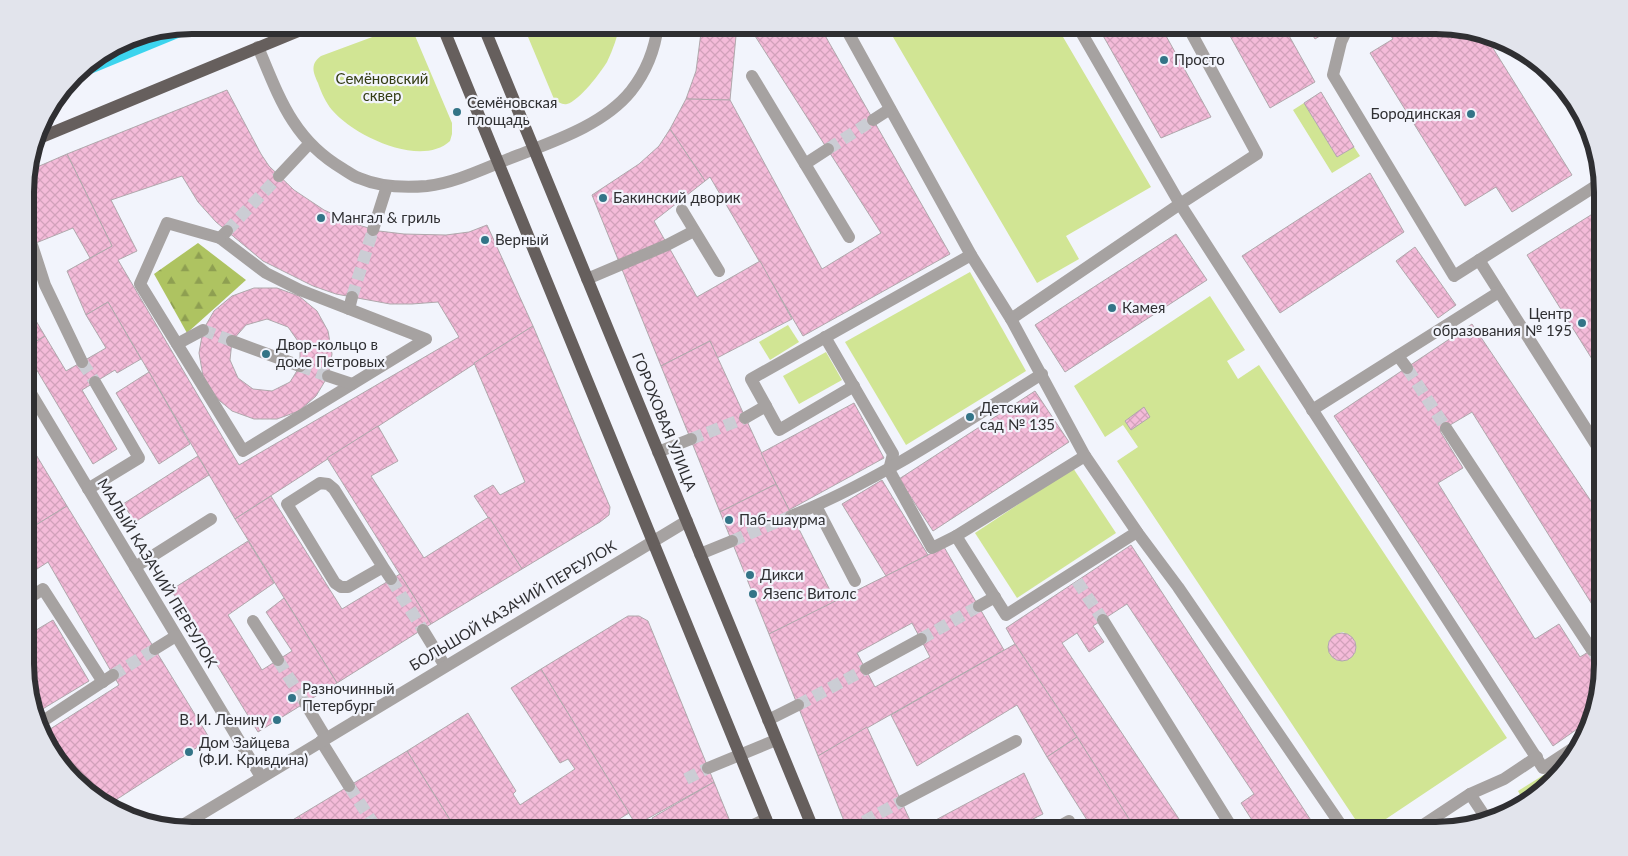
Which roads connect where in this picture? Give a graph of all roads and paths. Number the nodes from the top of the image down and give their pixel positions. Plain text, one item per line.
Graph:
1 (290, 34) edge
2 (446, 34) edge
3 (487, 34) edge
4 (657, 34) edge
5 (849, 34) edge
6 (1082, 34) edge
7 (1192, 34) edge
8 (1345, 34) edge
9 (258, 47) junction
10 (752, 76) dead end
11 (890, 109) junction
12 (874, 120) tunnel mouth
13 (44, 136) edge
14 (309, 144) junction
15 (534, 148) junction
16 (828, 149) tunnel mouth
17 (497, 163) junction
18 (805, 164) junction
19 (279, 176) tunnel mouth
20 (386, 186) junction
21 (1594, 187) edge
22 (1180, 204) junction
23 (682, 210) dead end
24 (373, 230) tunnel mouth
25 (694, 231) junction
26 (848, 237) dead end
27 (34, 251) tunnel mouth
28 (971, 256) junction
29 (1479, 260) junction
30 (719, 271) dead end
31 (588, 279) junction
32 (1499, 292) junction
33 (1011, 319) junction
34 (203, 330) dead end
35 (825, 337) junction
36 (232, 341) tunnel mouth
37 (177, 344) junction
38 (1398, 356) junction
39 (82, 362) tunnel mouth
40 (300, 366) tunnel mouth
41 (1407, 368) tunnel mouth
42 (1042, 374) junction
43 (328, 376) tunnel mouth
44 (95, 382) tunnel mouth
45 (352, 384) junction
46 (854, 386) junction
47 (34, 398) edge
48 (766, 406) junction
49 (1312, 410) junction
50 (745, 418) tunnel mouth
51 (1446, 428) tunnel mouth
52 (690, 439) tunnel mouth
53 (1594, 441) edge
54 (658, 452) junction
55 (1085, 456) junction
56 (889, 470) junction
57 (88, 489) junction
58 (816, 506) junction
59 (792, 516) tunnel mouth
60 (211, 519) dead end
61 (687, 521) junction
62 (1138, 532) junction
63 (956, 536) junction
64 (652, 541) junction
65 (732, 541) tunnel mouth
66 (700, 554) junction
67 (135, 567) junction
68 (383, 567) junction
69 (391, 579) tunnel mouth
70 (855, 581) dead end
71 (34, 595) edge
72 (995, 597) junction
73 (979, 606) tunnel mouth
74 (253, 620) dead end
75 (1103, 620) tunnel mouth
76 (422, 630) tunnel mouth
77 (176, 636) junction
78 (920, 639) tunnel mouth
79 (155, 649) tunnel mouth
80 (1592, 650) tunnel mouth
81 (278, 660) tunnel mouth
82 (445, 666) junction
83 (866, 669) tunnel mouth
84 (305, 703) tunnel mouth
85 (798, 705) tunnel mouth
86 (44, 720) edge
87 (768, 720) junction
88 (324, 739) junction
89 (776, 740) junction
90 (1016, 741) dead end
91 (1568, 751) edge
92 (739, 755) junction
93 (1537, 757) junction
94 (708, 768) tunnel mouth
95 (261, 777) junction
96 (349, 786) tunnel mouth
97 (1470, 794) junction
98 (902, 801) tunnel mouth
99 (1484, 815) edge
100 (188, 822) edge
101 (767, 822) edge
102 (810, 822) edge
103 (1228, 822) edge
104 (1339, 822) edge
105 (1428, 822) edge

1 - 9 main road
2 - 17 main road
3 - 15 main road, ГОРОХОВАЯ УЛИЦА
4 - 15 street
5 - 11 street
6 - 22 street
7 - 22 street
8 - 29 street
9 - 13 main road
9 - 14 street
10 - 18 street
11 - 12 street
11 - 28 street
14 - 19 street
14 - 20 street
15 - 17 street
15 - 31 main road, ГОРОХОВАЯ УЛИЦА
16 - 18 street
17 - 20 street
17 - 64 main road
18 - 26 street
20 - 24 street
21 - 29 street
22 - 33 street
22 - 49 street
23 - 25 street
25 - 30 street
25 - 31 street
27 - 39 street
28 - 33 street
28 - 35 street
29 - 32 street
31 - 54 main road, ГОРОХОВАЯ УЛИЦА
32 - 38 street
32 - 53 street
33 - 42 street
34 - 37 street
35 - 46 street
35 - 48 street
36 - 40 street
37 - 45 street
37 - 45 street
38 - 41 street
38 - 49 street
42 - 55 street
42 - 56 street
43 - 45 street
44 - 57 street
46 - 48 street
46 - 56 street
47 - 57 street, МАЛЫЙ КАЗАЧИЙ ПЕРЕУЛОК
48 - 50 street
49 - 93 street
51 - 80 street
52 - 54 street
54 - 61 main road, ГОРОХОВАЯ УЛИЦА
55 - 62 street
55 - 63 street
56 - 58 street
56 - 63 street
57 - 67 street, МАЛЫЙ КАЗАЧИЙ ПЕРЕУЛОК
58 - 59 street
58 - 70 street
60 - 67 street
61 - 64 street, БОЛЬШОЙ КАЗАЧИЙ ПЕРЕУЛОК
61 - 66 main road, ГОРОХОВАЯ УЛИЦА
62 - 72 street
62 - 104 street
63 - 72 street
64 - 82 street, БОЛЬШОЙ КАЗАЧИЙ ПЕРЕУЛОК
64 - 92 main road
65 - 66 street
66 - 87 main road, ГОРОХОВАЯ УЛИЦА
67 - 77 street, МАЛЫЙ КАЗАЧИЙ ПЕРЕУЛОК
68 - 68 street
68 - 69 street
71 - 86 street
72 - 73 street
74 - 81 street
75 - 103 street
76 - 82 street
77 - 79 street
77 - 95 street, МАЛЫЙ КАЗАЧИЙ ПЕРЕУЛОК
78 - 83 street
82 - 88 street, БОЛЬШОЙ КАЗАЧИЙ ПЕРЕУЛОК
84 - 88 street
85 - 87 street
87 - 89 main road, ГОРОХОВАЯ УЛИЦА
88 - 95 street, БОЛЬШОЙ КАЗАЧИЙ ПЕРЕУЛОК
88 - 96 street
89 - 92 street
89 - 102 main road, ГОРОХОВАЯ УЛИЦА
90 - 98 street
91 - 93 street
92 - 94 street
92 - 101 main road
93 - 97 street
95 - 100 street, БОЛЬШОЙ КАЗАЧИЙ ПЕРЕУЛОК
97 - 99 street
97 - 105 street

